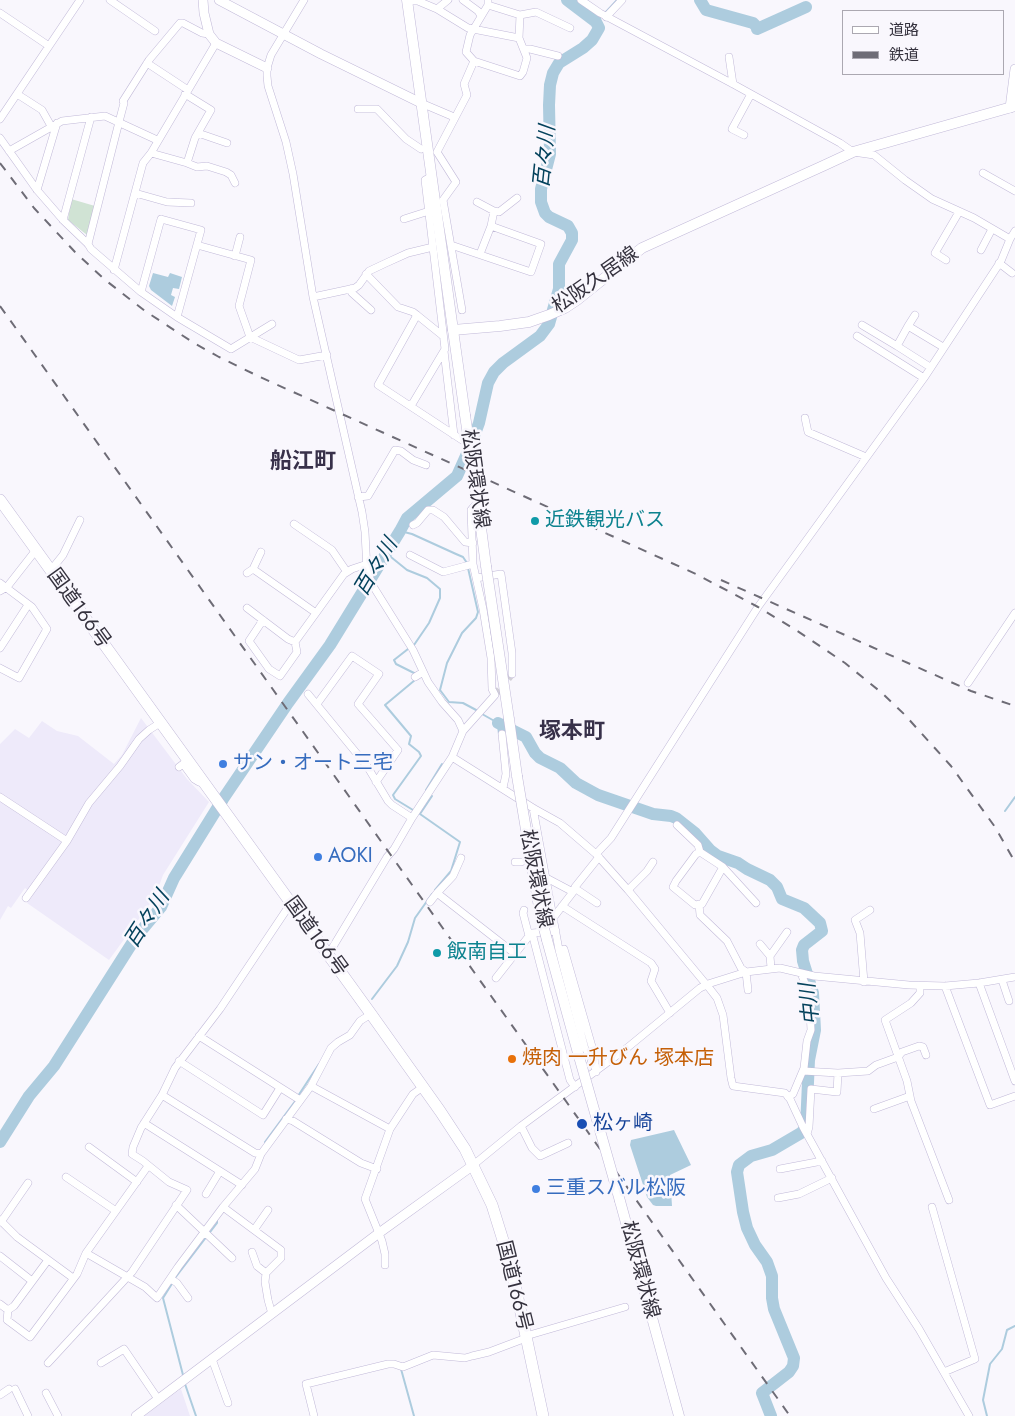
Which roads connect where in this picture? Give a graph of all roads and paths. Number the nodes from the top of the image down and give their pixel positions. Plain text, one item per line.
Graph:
1 (80, 0) edge
2 (110, 0) edge
3 (203, 0) edge
4 (219, 0) edge
5 (304, 0) edge
6 (407, 0) edge
7 (448, 0) edge
8 (463, 0) edge
9 (581, 0) edge
10 (622, 0) edge
11 (488, 3) edge
12 (437, 9) junction
13 (0, 13) edge
14 (520, 15) junction
15 (481, 16) junction
16 (604, 16) junction
17 (570, 28) dead end
18 (474, 29) junction
19 (155, 31) dead end
20 (209, 34) junction
21 (284, 34) junction
22 (519, 38) junction
23 (216, 43) junction
24 (49, 46) junction
25 (524, 49) junction
26 (558, 56) dead end
27 (729, 57) dead end
28 (474, 61) junction
29 (147, 63) junction
30 (267, 68) junction
31 (1015, 69) edge
32 (733, 84) junction
33 (186, 92) junction
34 (17, 94) junction
35 (751, 94) junction
36 (422, 103) junction
37 (1013, 107) edge
38 (358, 109) dead end
39 (91, 117) junction
40 (454, 117) junction
41 (0, 120) edge
42 (119, 122) junction
43 (54, 125) junction
44 (198, 133) junction
45 (744, 135) dead end
46 (0, 138) edge
47 (157, 140) junction
48 (227, 143) dead end
49 (421, 149) dead end
50 (9, 151) junction
51 (853, 152) junction
52 (151, 153) junction
53 (186, 163) junction
54 (983, 173) dead end
55 (432, 176) junction
56 (235, 183) dead end
57 (37, 190) junction
58 (1015, 191) edge
59 (135, 193) junction
60 (517, 198) dead end
61 (477, 202) dead end
62 (191, 203) dead end
63 (429, 211) junction
64 (494, 212) junction
65 (959, 212) junction
66 (404, 219) dead end
67 (63, 220) junction
68 (492, 226) junction
69 (992, 229) junction
70 (1015, 230) edge
71 (240, 237) dead end
72 (1010, 239) junction
73 (88, 244) junction
74 (197, 245) junction
75 (451, 245) junction
76 (433, 248) junction
77 (981, 250) dead end
78 (480, 254) junction
79 (236, 256) junction
80 (946, 260) dead end
81 (999, 263) junction
82 (114, 270) junction
83 (366, 274) junction
84 (1012, 274) dead end
85 (350, 289) junction
86 (141, 292) junction
87 (313, 297) junction
88 (371, 310) dead end
89 (462, 310) dead end
90 (417, 315) junction
91 (915, 315) dead end
92 (177, 317) junction
93 (272, 324) dead end
94 (862, 324) dead end
95 (908, 326) junction
96 (454, 330) junction
97 (443, 336) junction
98 (857, 336) dead end
99 (250, 337) junction
100 (897, 346) junction
101 (943, 347) junction
102 (444, 350) junction
103 (327, 355) junction
104 (930, 367) junction
105 (924, 378) junction
106 (411, 406) junction
107 (805, 418) dead end
108 (454, 435) junction
109 (462, 440) dead end
110 (866, 457) junction
111 (426, 465) dead end
112 (358, 497) junction
113 (0, 500) edge
114 (478, 502) junction
115 (80, 520) dead end
116 (294, 524) dead end
117 (413, 524) dead end
118 (473, 543) junction
119 (36, 550) junction
120 (261, 552) dead end
121 (410, 555) dead end
122 (367, 564) junction
123 (472, 564) junction
124 (51, 570) junction
125 (347, 572) junction
126 (476, 578) junction
127 (0, 583) edge
128 (4, 589) edge
129 (28, 605) junction
130 (247, 608) dead end
131 (316, 613) junction
132 (1015, 613) edge
133 (263, 620) junction
134 (295, 642) junction
135 (0, 648) edge
136 (0, 668) edge
137 (512, 674) tunnel mouth
138 (968, 683) dead end
139 (308, 694) dead end
140 (316, 704) junction
141 (160, 723) junction
142 (463, 731) junction
143 (502, 734) dead end
144 (452, 757) junction
145 (179, 767) dead end
146 (376, 782) junction
147 (208, 788) junction
148 (503, 788) junction
149 (0, 797) edge
150 (533, 808) junction
151 (415, 814) junction
152 (677, 826) dead end
153 (67, 841) junction
154 (700, 852) junction
155 (597, 856) junction
156 (461, 858) dead end
157 (653, 862) dead end
158 (723, 867) junction
159 (542, 876) junction
160 (628, 890) junction
161 (574, 891) junction
162 (436, 893) junction
163 (26, 898) dead end
164 (430, 902) dead end
165 (290, 903) junction
166 (597, 903) dead end
167 (756, 903) dead end
168 (699, 904) junction
169 (562, 906) junction
170 (524, 910) dead end
171 (870, 910) dead end
172 (553, 917) junction
173 (556, 931) junction
174 (787, 932) dead end
175 (530, 935) junction
176 (760, 944) dead end
177 (514, 953) junction
178 (328, 955) junction
179 (770, 956) junction
180 (771, 968) junction
181 (746, 972) junction
182 (803, 974) junction
183 (1015, 977) edge
184 (496, 978) dead end
185 (1002, 980) junction
186 (864, 982) junction
187 (978, 983) junction
188 (706, 985) junction
189 (920, 986) junction
190 (945, 986) junction
191 (748, 990) dead end
192 (1009, 1001) dead end
193 (670, 1013) junction
194 (371, 1014) junction
195 (199, 1036) junction
196 (926, 1055) dead end
197 (898, 1057) junction
198 (179, 1062) junction
199 (581, 1066) junction
200 (803, 1071) junction
201 (596, 1072) junction
202 (838, 1074) junction
203 (1015, 1081) edge
204 (311, 1086) junction
205 (423, 1087) junction
206 (575, 1087) junction
207 (280, 1088) junction
208 (162, 1095) junction
209 (910, 1096) junction
210 (1015, 1096) edge
211 (788, 1097) junction
212 (298, 1098) junction
213 (874, 1109) dead end
214 (286, 1119) junction
215 (144, 1123) junction
216 (521, 1126) junction
217 (390, 1129) junction
218 (806, 1131) junction
219 (568, 1143) dead end
220 (89, 1147) dead end
221 (261, 1154) junction
222 (822, 1161) junction
223 (148, 1166) junction
224 (472, 1166) junction
225 (377, 1169) junction
226 (780, 1169) dead end
227 (220, 1171) junction
228 (66, 1177) dead end
229 (832, 1178) junction
230 (137, 1182) junction
231 (28, 1183) dead end
232 (242, 1185) junction
233 (206, 1194) dead end
234 (778, 1198) dead end
235 (949, 1200) dead end
236 (176, 1205) junction
237 (223, 1207) junction
238 (932, 1207) dead end
239 (268, 1210) dead end
240 (116, 1211) junction
241 (1, 1221) edge
242 (254, 1230) junction
243 (207, 1234) junction
244 (379, 1234) junction
245 (252, 1252) dead end
246 (86, 1253) junction
247 (0, 1256) edge
248 (232, 1258) dead end
249 (48, 1260) junction
250 (386, 1266) dead end
251 (266, 1273) junction
252 (127, 1277) junction
253 (73, 1278) junction
254 (173, 1280) junction
255 (32, 1281) junction
256 (188, 1298) dead end
257 (0, 1304) edge
258 (625, 1307) dead end
259 (8, 1310) junction
260 (272, 1314) junction
261 (526, 1337) junction
262 (212, 1359) junction
263 (48, 1363) dead end
264 (101, 1363) dead end
265 (944, 1372) junction
266 (46, 1393) dead end
267 (0, 1395) edge
268 (158, 1400) junction
269 (228, 1403) dead end
270 (28, 1416) edge
271 (58, 1416) edge
272 (136, 1416) edge
273 (314, 1416) edge
274 (543, 1416) edge
275 (679, 1416) edge
276 (969, 1416) edge

1 - 24 street
2 - 19 street
3 - 20 street
4 - 21 street
5 - 21 street
6 - 12 street
6 - 36 main road
7 - 12 street
8 - 15 street
9 - 16 street
10 - 16 street
11 - 14 street
11 - 15 street
12 - 18 street
13 - 24 street
14 - 17 street
14 - 22 street
15 - 18 street
16 - 32 street
18 - 22 street
18 - 28 street
20 - 23 street
20 - 29 street
21 - 30 street
21 - 36 street
22 - 25 street
23 - 30 street
23 - 33 street
24 - 34 street
25 - 26 street
25 - 28 street
27 - 32 street
28 - 40 street
29 - 33 street
29 - 42 street
30 - 87 street
31 - 37 street
32 - 35 street
33 - 44 street
33 - 47 street
34 - 41 street
34 - 43 street
35 - 45 street
35 - 51 street
36 - 40 street
36 - 55 main road
37 - 51 main road, 松阪久居線
38 - 49 street
39 - 42 street
39 - 43 street
39 - 67 street
40 - 75 street
42 - 47 street
42 - 73 street
43 - 50 street
43 - 57 street
44 - 48 street
44 - 53 street
46 - 50 street
47 - 52 street
50 - 57 street
51 - 65 street
51 - 96 main road, 松阪久居線
52 - 53 street
52 - 59 street
53 - 56 street
54 - 58 street
55 - 63 street
55 - 96 main road
57 - 67 street
59 - 62 street
59 - 82 street
60 - 64 street
61 - 64 street
63 - 66 street
63 - 76 street
64 - 68 street
65 - 69 street
65 - 80 street
67 - 73 street
68 - 78 street
68 - 78 street
69 - 72 street
69 - 77 street
70 - 72 street
71 - 79 street
72 - 81 street
73 - 82 street
74 - 79 street
74 - 86 street
74 - 92 street
75 - 78 street
75 - 89 street
76 - 83 street
76 - 97 street
79 - 99 street
81 - 84 street
81 - 101 street
82 - 86 street
83 - 85 street
83 - 90 street
85 - 87 street
85 - 88 street
86 - 92 street
87 - 103 street
90 - 97 street
90 - 106 street
91 - 95 street
92 - 99 street
93 - 99 street
94 - 100 street
95 - 100 street
95 - 101 street
96 - 114 main road, 松阪環状線, bridge
97 - 102 street
98 - 105 street
99 - 103 street
100 - 104 street
101 - 104 street
102 - 106 street
102 - 108 street
103 - 112 street
104 - 105 street
105 - 110 street
106 - 108 street
107 - 110 street
108 - 109 street
110 - 155 street
111 - 112 street
112 - 122 street
113 - 119 highway, 国道166号
114 - 118 street
114 - 199 main road, 松阪環状線, bridge
115 - 124 street
116 - 125 street
117 - 118 street
118 - 123 street
119 - 124 highway, 国道166号
119 - 128 street
120 - 131 street
121 - 123 street
122 - 125 street
122 - 142 street
123 - 126 street
124 - 141 highway, 国道166号
125 - 131 street
126 - 137 street
126 - 142 street
127 - 128 street
128 - 129 street
129 - 135 street
129 - 136 street
130 - 133 street
131 - 134 street
132 - 138 street
133 - 134 street
133 - 134 street
139 - 140 street
140 - 146 street
140 - 146 street
141 - 147 highway, 国道166号
141 - 153 street
142 - 144 street
143 - 148 street
144 - 148 street
144 - 151 street
145 - 147 street
146 - 151 street
147 - 165 highway, 国道166号
148 - 150 street
149 - 153 street
150 - 155 street
150 - 159 street
151 - 178 street
152 - 154 street
153 - 163 street
154 - 158 street
154 - 168 street
155 - 160 street
155 - 161 street
156 - 162 street
157 - 160 street
158 - 167 street
158 - 168 street
159 - 161 street
159 - 172 street
160 - 188 street
161 - 166 street
161 - 169 street
162 - 164 street
162 - 177 street
165 - 178 highway, 国道166号
165 - 195 street
168 - 181 street
169 - 172 street
169 - 193 street
170 - 175 street
171 - 186 street
172 - 173 street
172 - 201 street
173 - 175 street
173 - 199 street
174 - 179 street
175 - 177 street
175 - 206 street
176 - 179 street
177 - 184 street
178 - 194 highway, 国道166号
179 - 180 street
180 - 181 street
180 - 182 street
181 - 188 street
181 - 191 street
182 - 186 street
182 - 200 street
183 - 185 street
185 - 187 street
185 - 192 street
186 - 189 street
187 - 190 street
187 - 203 street
188 - 193 street
188 - 211 street
189 - 190 street
189 - 197 street
190 - 210 street
193 - 201 street
194 - 204 street
194 - 205 highway, 国道166号
195 - 198 street
195 - 207 street
196 - 197 street
197 - 202 street
197 - 209 street
198 - 207 street
198 - 208 street
199 - 275 main road, 松阪環状線, bridge
200 - 202 street
200 - 211 street
201 - 206 street
202 - 218 street
204 - 212 street
204 - 217 street
205 - 217 street
205 - 224 highway, 国道166号
206 - 216 street
207 - 212 street
208 - 215 street
208 - 221 street
209 - 213 street
209 - 235 street
211 - 218 street
212 - 214 street
214 - 221 street
214 - 225 street
215 - 223 street
215 - 227 street
216 - 219 street
216 - 224 street
217 - 225 street
218 - 222 street
220 - 230 street
221 - 232 street
222 - 226 street
222 - 229 street
223 - 230 street
223 - 236 street
224 - 244 street
224 - 261 highway, 国道166号
225 - 244 street
227 - 232 street
227 - 233 street
228 - 240 street
229 - 234 street
229 - 265 street
230 - 240 street
231 - 241 street
232 - 237 street
236 - 243 street
236 - 252 street
237 - 242 street
237 - 243 street
238 - 265 street
239 - 242 street
240 - 246 street
241 - 249 street
242 - 251 street
243 - 248 street
243 - 254 street
244 - 250 street
244 - 260 street
245 - 251 street
246 - 252 street
246 - 253 street
247 - 255 street
249 - 253 street
249 - 255 street
251 - 260 street
252 - 254 street
252 - 263 street
253 - 259 street
254 - 256 street
255 - 259 street
257 - 259 street
258 - 261 street
260 - 262 street
261 - 273 street
261 - 274 highway, 国道166号
262 - 268 street
262 - 269 street
264 - 268 street
265 - 276 street
266 - 271 street
267 - 270 street
268 - 272 street

